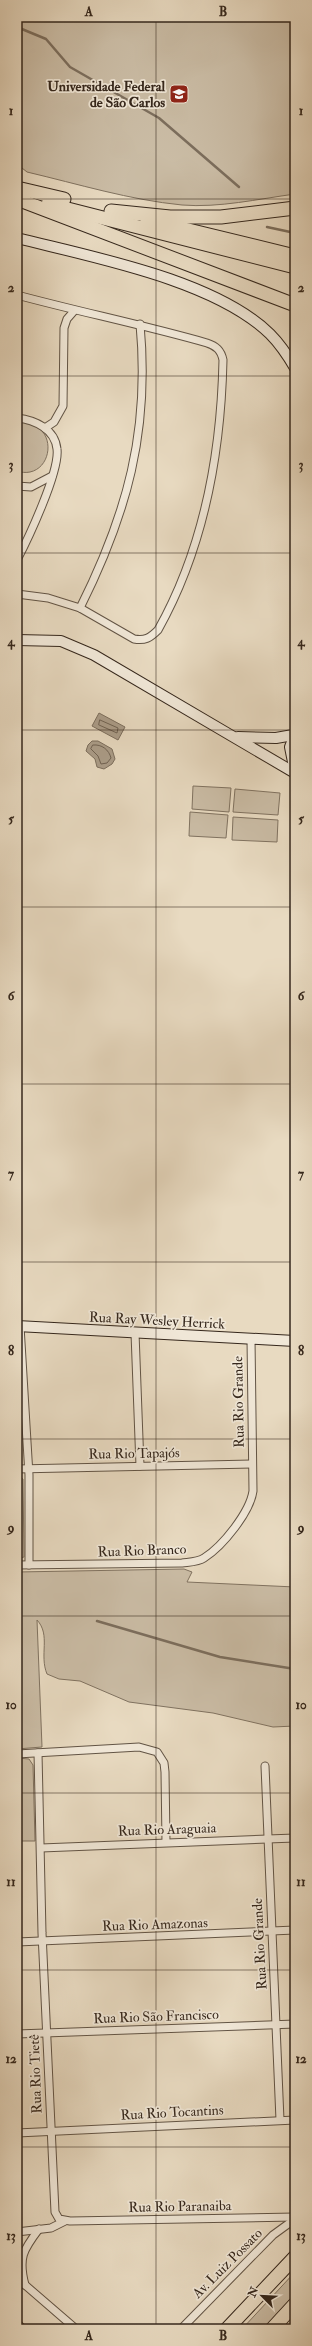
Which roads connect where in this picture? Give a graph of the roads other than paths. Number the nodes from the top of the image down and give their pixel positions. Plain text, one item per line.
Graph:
1 (17, 188) edge
2 (17, 198) edge
3 (295, 208) edge
4 (111, 211) junction
5 (17, 238) edge
6 (295, 256) edge
7 (295, 267) edge
8 (17, 295) edge
9 (295, 305) edge
10 (74, 311) junction
11 (140, 324) junction
12 (295, 368) edge
13 (17, 418) edge
14 (45, 428) junction
15 (52, 476) junction
16 (17, 486) edge
17 (17, 560) edge
18 (17, 594) edge
19 (80, 608) junction
20 (17, 640) edge
21 (294, 735) edge
22 (236, 737) junction
23 (295, 773) edge
24 (19, 1326) edge
25 (135, 1333) junction
26 (251, 1339) junction
27 (295, 1341) edge
28 (252, 1464) junction
29 (140, 1466) junction
30 (17, 1469) edge
31 (28, 1469) junction
32 (17, 1565) edge
33 (29, 1565) junction
34 (38, 1753) junction
35 (17, 1754) edge
36 (265, 1766) dead end
37 (295, 1838) edge
38 (267, 1839) junction
39 (166, 1842) junction
40 (41, 1848) junction
41 (295, 1930) edge
42 (272, 1932) junction
43 (43, 1941) junction
44 (17, 1942) edge
45 (277, 2024) junction
46 (295, 2024) edge
47 (47, 2033) junction
48 (17, 2034) edge
49 (280, 2120) junction
50 (295, 2120) edge
51 (50, 2131) junction
52 (17, 2133) edge
53 (295, 2218) edge
54 (65, 2221) junction
55 (39, 2229) junction
56 (17, 2232) edge
57 (295, 2257) edge
58 (17, 2278) edge
59 (25, 2285) junction
60 (295, 2304) edge
61 (17, 2323) edge
62 (23, 2329) edge
63 (76, 2329) edge
64 (181, 2329) edge
65 (227, 2329) edge
66 (272, 2329) edge

1 - 4 highway
2 - 7 highway
2 - 9 highway
3 - 4 highway
4 - 6 highway
5 - 12 street
8 - 10 street
10 - 11 street
10 - 14 street
11 - 19 street
11 - 19 street
13 - 14 street
14 - 15 street
15 - 16 street
15 - 17 street
18 - 19 street
20 - 22 street
21 - 22 street
21 - 23 street
22 - 23 street
24 - 25 street, Rua Ray Wesley Herrick
24 - 31 street
25 - 26 street, Rua Ray Wesley Herrick
25 - 29 street
26 - 27 street, Rua Ray Wesley Herrick
26 - 28 street, Rua Rio Grande
28 - 29 street, Rua Rio Tapajós
28 - 33 street, Rua Rio Branco
29 - 31 street, Rua Rio Tapajós
30 - 31 street, Rua Rio Tapajós
31 - 33 street
32 - 33 street, Rua Rio Branco
34 - 35 street
34 - 39 street
34 - 40 street, Rua Rio Tietê
36 - 38 street, Rua Rio Grande
37 - 38 street, Rua Rio Araguaia
38 - 39 street, Rua Rio Araguaia
38 - 42 street, Rua Rio Grande
39 - 40 street, Rua Rio Araguaia
40 - 43 street, Rua Rio Tietê
41 - 42 street, Rua Rio Amazonas
42 - 43 street, Rua Rio Amazonas
42 - 45 street, Rua Rio Grande
43 - 44 street, Rua Rio Amazonas
43 - 47 street, Rua Rio Tietê
45 - 46 street, Rua Rio São Francisco
45 - 47 street, Rua Rio São Francisco
45 - 49 street, Rua Rio Grande
47 - 48 street, Rua Rio São Francisco
47 - 51 street, Rua Rio Tietê
49 - 50 street, Rua Rio Tocantins
49 - 51 street, Rua Rio Tocantins
51 - 52 street, Rua Rio Tocantins
51 - 54 street, Rua Rio Tietê
53 - 54 street, Rua Rio Paranaiba
53 - 64 street, Av. Luiz Possato
54 - 55 street
55 - 56 street
55 - 59 street
57 - 65 highway
58 - 59 street
59 - 63 street
60 - 66 highway
61 - 62 street

